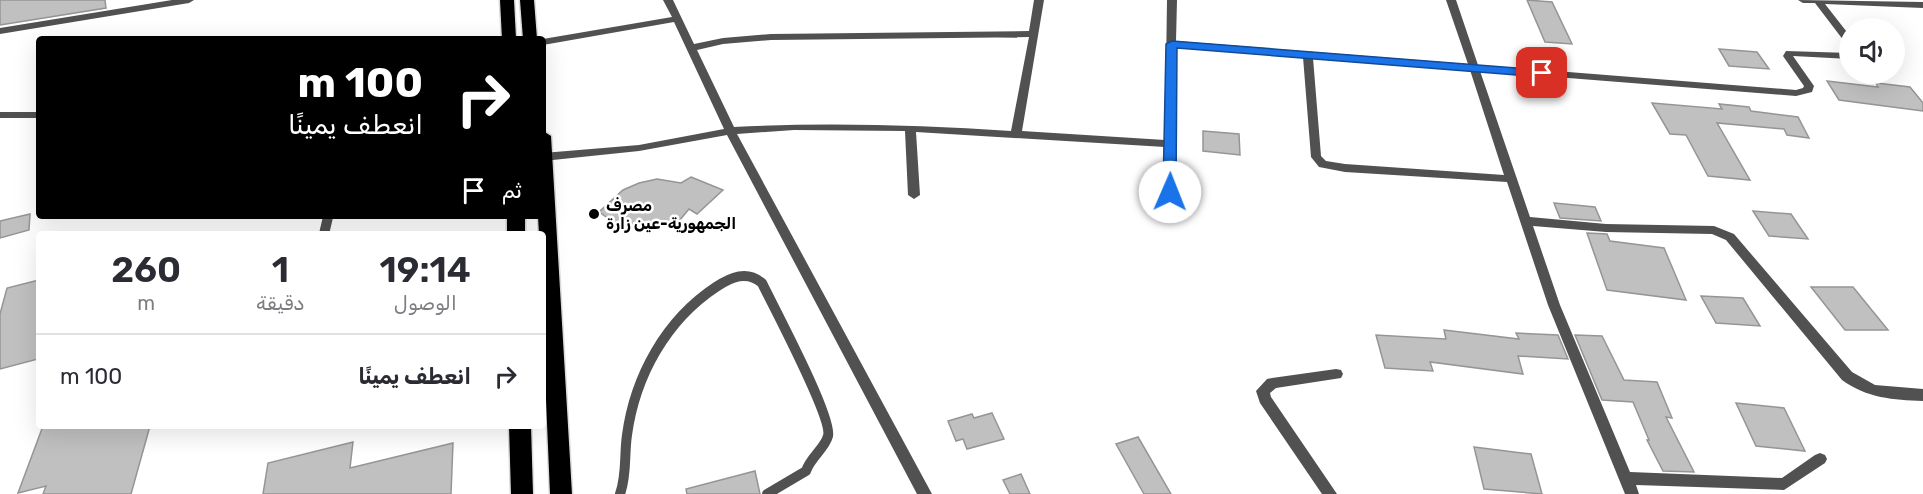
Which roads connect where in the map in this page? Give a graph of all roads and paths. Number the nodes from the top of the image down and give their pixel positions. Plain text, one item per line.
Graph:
1 (189, 0) edge
2 (507, 0) edge
3 (527, 0) edge
4 (668, 0) edge
5 (1039, 0) edge
6 (1172, 0) edge
7 (1451, 0) edge
8 (1803, 0) edge
9 (1818, 1) edge
10 (1923, 5) edge
11 (677, 19) junction
12 (1839, 29) edge
13 (0, 31) edge
14 (1033, 34) junction
15 (509, 36) edge
16 (530, 36) edge
17 (546, 41) edge
18 (1172, 44) junction
19 (691, 48) junction
20 (1308, 55) junction
21 (1839, 55) edge
22 (1473, 68) junction
23 (36, 115) edge
24 (0, 116) edge
25 (910, 128) junction
26 (731, 131) junction
27 (1016, 133) junction
28 (1170, 144) junction
29 (546, 157) edge
30 (1511, 179) junction
31 (1170, 192) dead end
32 (914, 195) dead end
33 (546, 197) edge
34 (1526, 221) junction
35 (1336, 374) dead end
36 (1923, 395) edge
37 (520, 429) edge
38 (1820, 459) dead end
39 (1625, 478) junction
40 (522, 494) edge
41 (561, 494) edge
42 (620, 494) edge
43 (767, 494) edge
44 (925, 494) edge
45 (1330, 494) edge
46 (1632, 494) edge

1 - 13 street
2 - 15 highway
3 - 16 highway
4 - 11 street
5 - 14 street
6 - 18 street
7 - 22 street
8 - 9 street
9 - 10 street
9 - 12 street
11 - 17 street
11 - 19 street
14 - 19 street
14 - 27 street
18 - 20 street
18 - 28 street
19 - 26 street
20 - 22 street
20 - 30 street
21 - 22 street
22 - 30 street
23 - 24 street
25 - 26 street
25 - 27 street
25 - 32 street
26 - 29 street
26 - 44 street
27 - 28 street
28 - 31 street
30 - 34 street
33 - 41 highway
34 - 36 street
34 - 39 street
35 - 45 street
37 - 40 highway
38 - 39 street
39 - 46 street
42 - 43 lane

